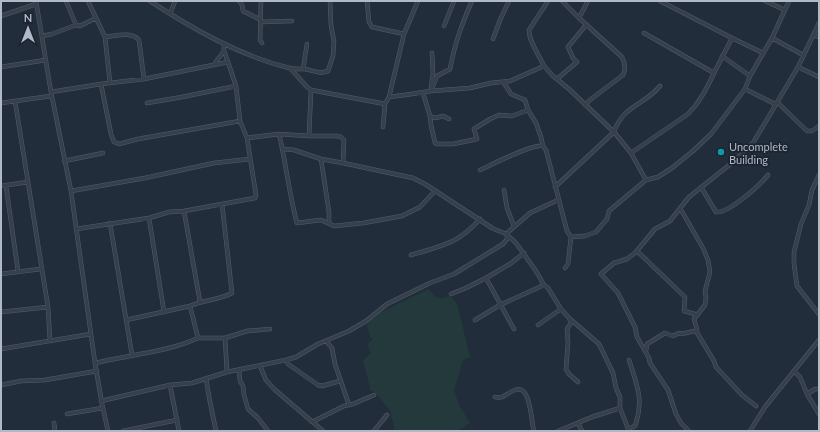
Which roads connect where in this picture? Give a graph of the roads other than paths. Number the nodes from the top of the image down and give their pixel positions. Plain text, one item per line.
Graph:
1 (66, 1) edge
2 (88, 1) edge
3 (150, 1) edge
4 (175, 1) edge
5 (239, 1) edge
6 (261, 1) edge
7 (330, 1) edge
8 (367, 1) edge
9 (418, 1) edge
10 (454, 1) edge
11 (472, 1) edge
12 (509, 1) edge
13 (548, 1) edge
14 (562, 1) edge
15 (588, 1) edge
16 (660, 1) edge
17 (765, 1) edge
18 (789, 1) edge
19 (36, 2) edge
20 (785, 10) junction
21 (170, 14) junction
22 (1, 16) edge
23 (96, 18) junction
24 (579, 18) junction
25 (261, 21) junction
26 (292, 21) dead end
27 (819, 23) edge
28 (76, 25) junction
29 (586, 25) junction
30 (444, 26) dead end
31 (644, 33) dead end
32 (404, 34) junction
33 (814, 35) junction
34 (42, 36) junction
35 (105, 37) junction
36 (819, 37) edge
37 (732, 38) junction
38 (772, 38) junction
39 (493, 39) dead end
40 (262, 43) dead end
41 (307, 44) dead end
42 (224, 45) junction
43 (224, 51) junction
44 (432, 53) dead end
45 (763, 53) junction
46 (803, 55) junction
47 (722, 56) junction
48 (46, 60) junction
49 (228, 62) junction
50 (215, 64) junction
51 (544, 66) junction
52 (1, 67) edge
53 (798, 67) junction
54 (290, 68) junction
55 (303, 69) junction
56 (714, 73) junction
57 (750, 76) junction
58 (819, 77) edge
59 (144, 79) junction
60 (557, 79) junction
61 (110, 83) junction
62 (504, 83) junction
63 (101, 84) junction
64 (236, 86) junction
65 (660, 86) dead end
66 (745, 89) junction
67 (311, 90) junction
68 (431, 91) junction
69 (423, 93) junction
70 (51, 94) junction
71 (389, 96) junction
72 (15, 101) junction
73 (1, 103) edge
74 (147, 103) dead end
75 (776, 103) junction
76 (385, 104) junction
77 (585, 105) junction
78 (528, 110) junction
79 (430, 116) junction
80 (449, 119) dead end
81 (240, 121) junction
82 (383, 127) dead end
83 (818, 129) edge
84 (614, 132) junction
85 (280, 134) junction
86 (309, 136) junction
87 (247, 138) junction
88 (543, 146) junction
89 (284, 149) junction
90 (103, 153) dead end
91 (631, 153) junction
92 (250, 159) junction
93 (321, 159) junction
94 (64, 161) junction
95 (343, 163) junction
96 (480, 170) dead end
97 (768, 175) dead end
98 (819, 175) edge
99 (646, 180) junction
100 (28, 182) junction
101 (817, 184) edge
102 (1, 186) edge
103 (6, 186) junction
104 (555, 187) junction
105 (701, 187) junction
106 (504, 190) dead end
107 (71, 191) junction
108 (435, 191) junction
109 (558, 200) junction
110 (222, 204) junction
111 (680, 208) junction
112 (184, 211) junction
113 (149, 218) junction
114 (480, 219) junction
115 (110, 223) junction
116 (329, 223) junction
117 (514, 226) junction
118 (76, 229) junction
119 (506, 234) junction
120 (571, 237) junction
121 (638, 250) junction
122 (524, 253) junction
123 (411, 256) dead end
124 (565, 268) dead end
125 (41, 269) junction
126 (18, 271) junction
127 (1, 274) edge
128 (486, 278) junction
129 (544, 285) junction
130 (451, 294) dead end
131 (200, 302) junction
132 (500, 305) junction
133 (190, 306) junction
134 (48, 307) junction
135 (561, 309) junction
136 (1, 312) edge
137 (164, 312) junction
138 (819, 314) edge
139 (698, 315) junction
140 (569, 318) junction
141 (126, 320) junction
142 (475, 320) dead end
143 (538, 325) dead end
144 (270, 329) dead end
145 (514, 329) dead end
146 (696, 331) junction
147 (91, 334) junction
148 (198, 338) junction
149 (225, 338) junction
150 (819, 340) edge
151 (50, 341) junction
152 (326, 341) junction
153 (1, 349) edge
154 (646, 351) junction
155 (132, 355) junction
156 (286, 360) junction
157 (629, 360) dead end
158 (95, 363) junction
159 (260, 366) junction
160 (239, 370) junction
161 (97, 371) junction
162 (794, 371) junction
163 (226, 372) junction
164 (206, 378) junction
165 (340, 380) junction
166 (578, 382) dead end
167 (1, 385) edge
168 (170, 385) junction
169 (819, 389) edge
170 (807, 394) junction
171 (374, 395) dead end
172 (494, 397) dead end
173 (101, 401) junction
174 (349, 405) junction
175 (756, 406) dead end
176 (103, 408) junction
177 (620, 408) junction
178 (67, 414) dead end
179 (819, 414) edge
180 (387, 415) dead end
181 (176, 420) junction
182 (312, 422) junction
183 (54, 423) dead end
184 (578, 423) junction
185 (628, 430) edge
186 (55, 431) edge
187 (108, 431) edge
188 (123, 431) edge
189 (179, 431) edge
190 (216, 431) edge
191 (268, 431) edge
192 (323, 431) edge
193 (374, 431) edge
194 (534, 431) edge
195 (558, 431) edge
196 (582, 431) edge
197 (689, 431) edge
198 (750, 431) edge

1 - 28 street
2 - 23 street
3 - 21 street
4 - 21 street
5 - 25 street
6 - 25 street
7 - 55 street
8 - 32 street
9 - 32 street
10 - 30 street
11 - 68 street
12 - 39 street
13 - 51 street
14 - 24 street
15 - 24 street
16 - 37 street
17 - 20 street
18 - 20 street
19 - 22 street
19 - 34 street
20 - 38 street
21 - 42 street
23 - 28 street
23 - 35 street
24 - 29 street
25 - 26 street
25 - 40 street
27 - 33 street
28 - 34 street
29 - 60 street
29 - 77 street
31 - 56 street
32 - 71 street
33 - 36 street
33 - 46 street
34 - 48 street
35 - 59 street
35 - 61 street
37 - 45 street
37 - 47 street
38 - 45 street
38 - 46 street
41 - 55 street
42 - 43 street
42 - 54 street
43 - 49 street
43 - 50 street
44 - 68 street
45 - 57 street
46 - 53 street
47 - 56 street
47 - 57 street
48 - 52 street
48 - 70 street
49 - 50 street
49 - 64 street
50 - 59 street
51 - 60 street
51 - 62 street
53 - 58 street
53 - 75 street
54 - 55 street
54 - 67 street
56 - 91 street
57 - 66 street
59 - 61 street
60 - 77 street
61 - 63 street
62 - 68 street
62 - 78 street
63 - 70 street
63 - 81 street
64 - 74 street
64 - 81 street
65 - 84 street
66 - 75 street
66 - 99 street
67 - 76 street
67 - 86 street
68 - 69 street
69 - 71 street
69 - 79 street
70 - 72 street
70 - 94 street
71 - 76 street
72 - 73 street
72 - 100 street
75 - 83 street
75 - 105 street
76 - 82 street
77 - 84 street
78 - 79 street
78 - 88 street
79 - 80 street
81 - 87 street
84 - 91 street
84 - 104 street
85 - 86 street
85 - 87 street
85 - 89 street
86 - 95 street
87 - 92 street
88 - 96 street
88 - 104 street
89 - 93 street
89 - 116 street
90 - 94 street
91 - 99 street
92 - 107 street
92 - 110 street
93 - 95 street
93 - 116 street
94 - 107 street
95 - 108 street
97 - 105 street
98 - 101 street
99 - 120 street
100 - 103 street
100 - 125 street
101 - 138 street
102 - 103 street
103 - 126 street
104 - 109 street
105 - 111 street
106 - 117 street
107 - 118 street
108 - 114 street
108 - 116 street
109 - 117 street
109 - 120 street
110 - 112 street
110 - 131 street
111 - 121 street
111 - 139 street
112 - 113 street
112 - 131 street
113 - 115 street
113 - 137 street
114 - 119 street
114 - 123 street
115 - 118 street
115 - 141 street
117 - 119 street
118 - 147 street
119 - 122 street
119 - 152 street
120 - 124 street
121 - 139 street
121 - 154 street
122 - 128 street
122 - 129 street
125 - 126 street
125 - 134 street
126 - 127 street
128 - 130 street
128 - 132 street
129 - 132 street
129 - 135 street
131 - 133 street
132 - 142 street
132 - 145 street
133 - 137 street
133 - 148 street
134 - 136 street
134 - 151 street
135 - 140 street
135 - 143 street
137 - 141 street
139 - 146 street
140 - 166 street
140 - 177 street
141 - 155 street
144 - 149 street
146 - 154 street
146 - 175 street
147 - 151 street
147 - 158 street
148 - 149 street
148 - 155 street
149 - 163 street
150 - 162 street
151 - 153 street
152 - 156 street
152 - 165 street
154 - 197 street
155 - 158 street
156 - 159 street
156 - 165 street
157 - 185 street
158 - 161 street
159 - 160 street
159 - 182 street
160 - 163 street
160 - 191 street
161 - 167 street
161 - 173 street
162 - 170 street
162 - 198 street
163 - 164 street
164 - 168 street
164 - 190 street
165 - 174 street
168 - 173 street
168 - 181 street
169 - 170 street
170 - 179 street
171 - 174 street
172 - 194 street
173 - 176 street
174 - 182 street
176 - 178 street
176 - 187 street
177 - 184 street
177 - 185 street
180 - 193 street
181 - 188 street
181 - 189 street
182 - 192 street
183 - 186 street
184 - 195 street
184 - 196 street

